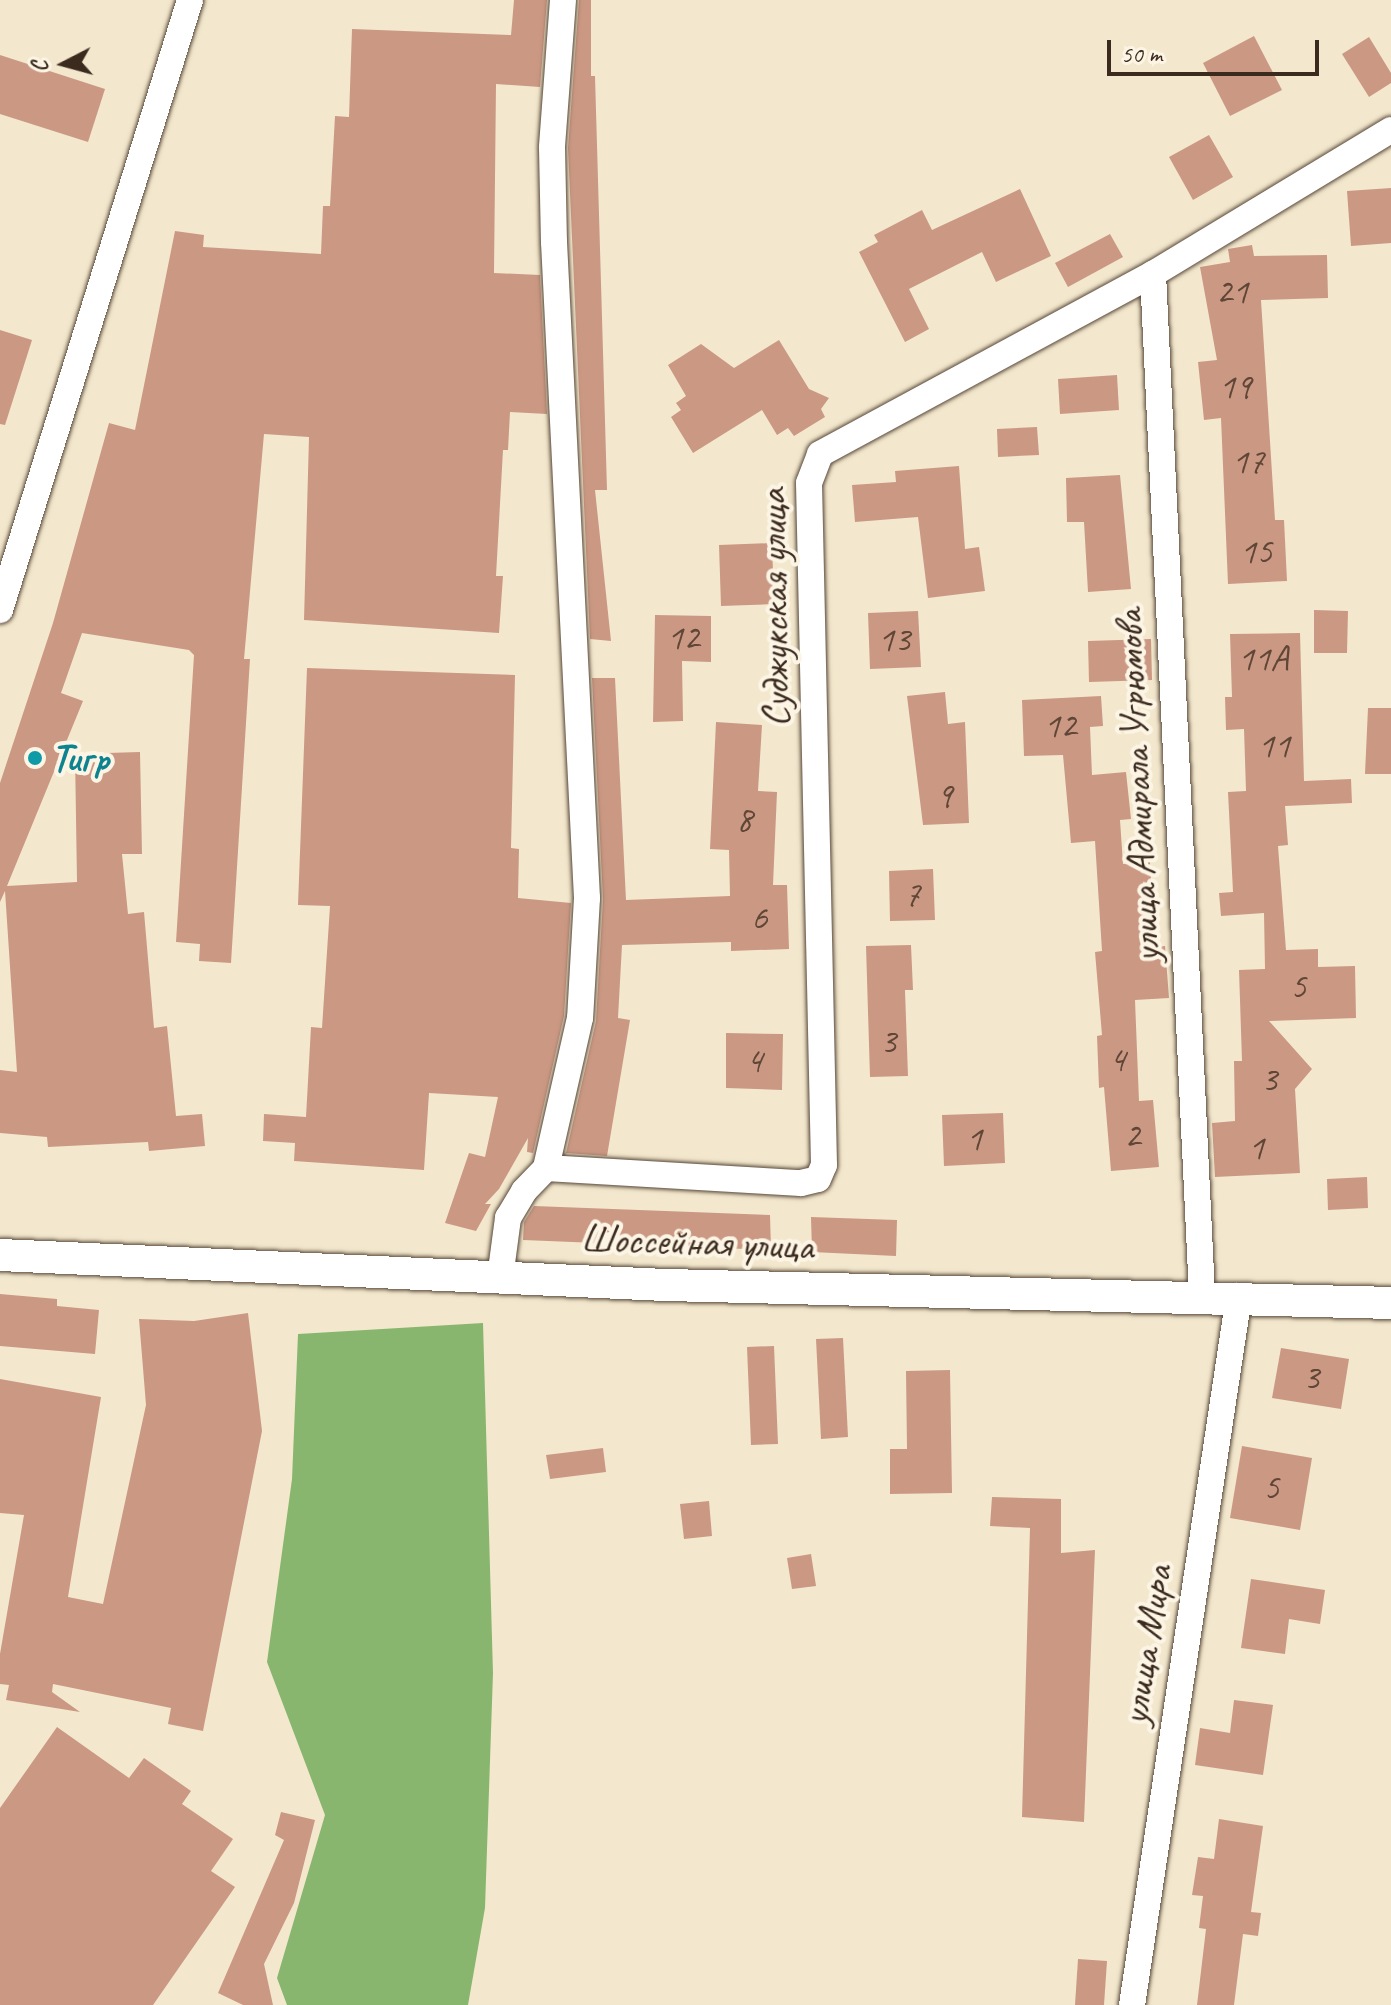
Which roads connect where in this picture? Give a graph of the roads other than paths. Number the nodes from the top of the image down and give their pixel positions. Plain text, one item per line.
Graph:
1 (190, 0) edge
2 (563, 0) edge
3 (1391, 130) edge
4 (1153, 274) junction
5 (0, 610) edge
6 (546, 1168) junction
7 (0, 1255) edge
8 (500, 1278) junction
9 (1202, 1295) junction
10 (1239, 1296) junction
11 (1391, 1303) edge
12 (1132, 2005) edge

1 - 5 street
2 - 6 street
3 - 4 street, Суджукская улица
4 - 6 street, Суджукская улица
4 - 9 street, улица Адмирала Угрюмова
6 - 8 street
7 - 8 street, Шоссейная улица
8 - 9 street, Шоссейная улица
9 - 10 street, Шоссейная улица
10 - 11 street, Шоссейная улица
10 - 12 street, улица Мира

